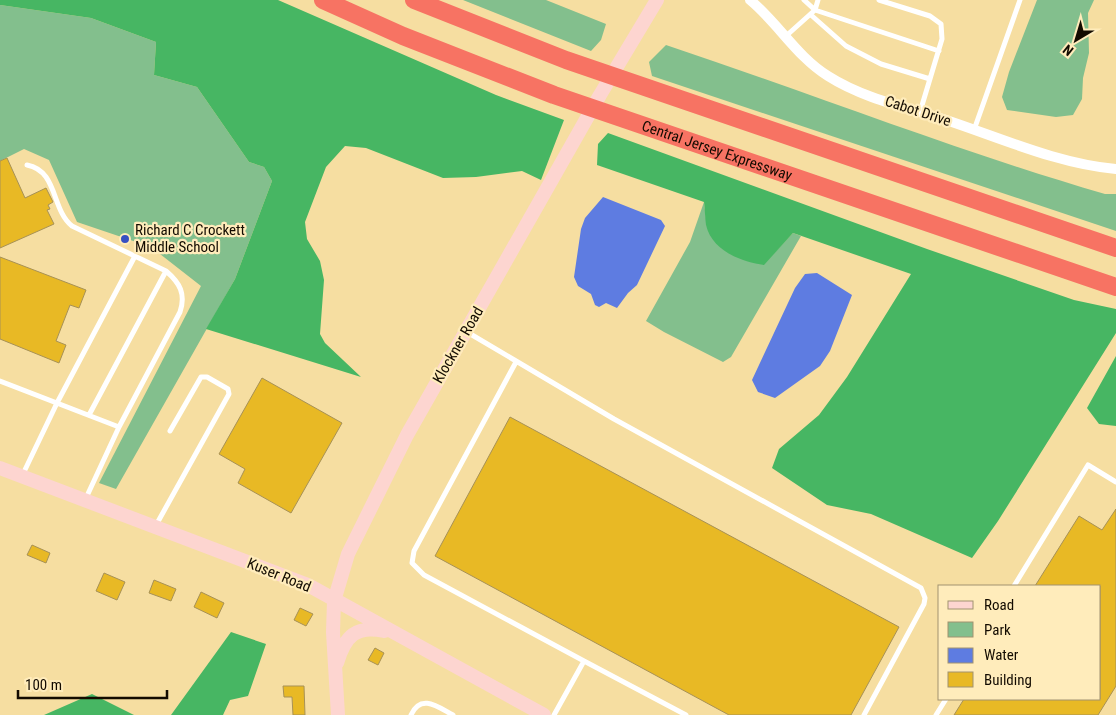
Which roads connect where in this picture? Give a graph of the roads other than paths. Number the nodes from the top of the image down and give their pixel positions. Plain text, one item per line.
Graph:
1 (323, 0) edge
2 (414, 0) edge
3 (657, 0) edge
4 (750, 0) edge
5 (804, 0) edge
6 (818, 0) edge
7 (879, 0) edge
8 (1020, 0) edge
9 (815, 10) junction
10 (811, 15) junction
11 (786, 36) junction
12 (938, 51) junction
13 (930, 79) junction
14 (920, 112) junction
15 (974, 130) junction
16 (27, 165) dead end
17 (1116, 169) edge
18 (1116, 248) edge
19 (135, 256) junction
20 (166, 271) junction
21 (1116, 287) edge
22 (466, 332) junction
23 (516, 362) junction
24 (0, 381) edge
25 (57, 403) junction
26 (89, 415) junction
27 (119, 427) junction
28 (170, 431) dead end
29 (0, 468) edge
30 (22, 476) junction
31 (1116, 482) edge
32 (84, 501) junction
33 (154, 527) junction
34 (1015, 585) edge
35 (334, 601) junction
36 (394, 633) junction
37 (584, 661) junction
38 (336, 668) junction
39 (945, 700) edge
40 (338, 715) edge
41 (411, 715) edge
42 (453, 715) edge
43 (544, 715) edge
44 (554, 715) edge
45 (686, 715) edge
46 (864, 715) edge
47 (936, 715) edge

1 - 21 highway, Central Jersey Expressway
2 - 18 highway
3 - 22 main road, Klockner Road
4 - 11 street, Cabot Drive
5 - 9 lane
6 - 9 lane
7 - 12 lane
8 - 15 lane
9 - 10 lane
9 - 12 lane
10 - 11 lane
10 - 13 lane
11 - 14 street, Cabot Drive
12 - 13 lane
13 - 14 lane
14 - 15 street, Cabot Drive
15 - 17 street, Cabot Drive
16 - 19 lane
19 - 20 lane
19 - 25 lane
20 - 26 lane
20 - 27 lane
22 - 23 lane
22 - 35 main road, Klockner Road
23 - 37 lane
23 - 46 lane
24 - 25 lane
25 - 26 lane
25 - 30 lane
26 - 27 lane
27 - 32 lane
28 - 33 lane
29 - 30 main road, Kuser Road
30 - 32 main road, Kuser Road
31 - 34 lane
32 - 33 main road, Kuser Road
33 - 35 main road, Kuser Road
35 - 36 main road, Kuser Road
35 - 38 main road, Klockner Road
36 - 38 main road
36 - 43 main road, Kuser Road
37 - 44 lane
37 - 45 lane
38 - 40 main road, Klockner Road
39 - 47 lane
41 - 42 lane

